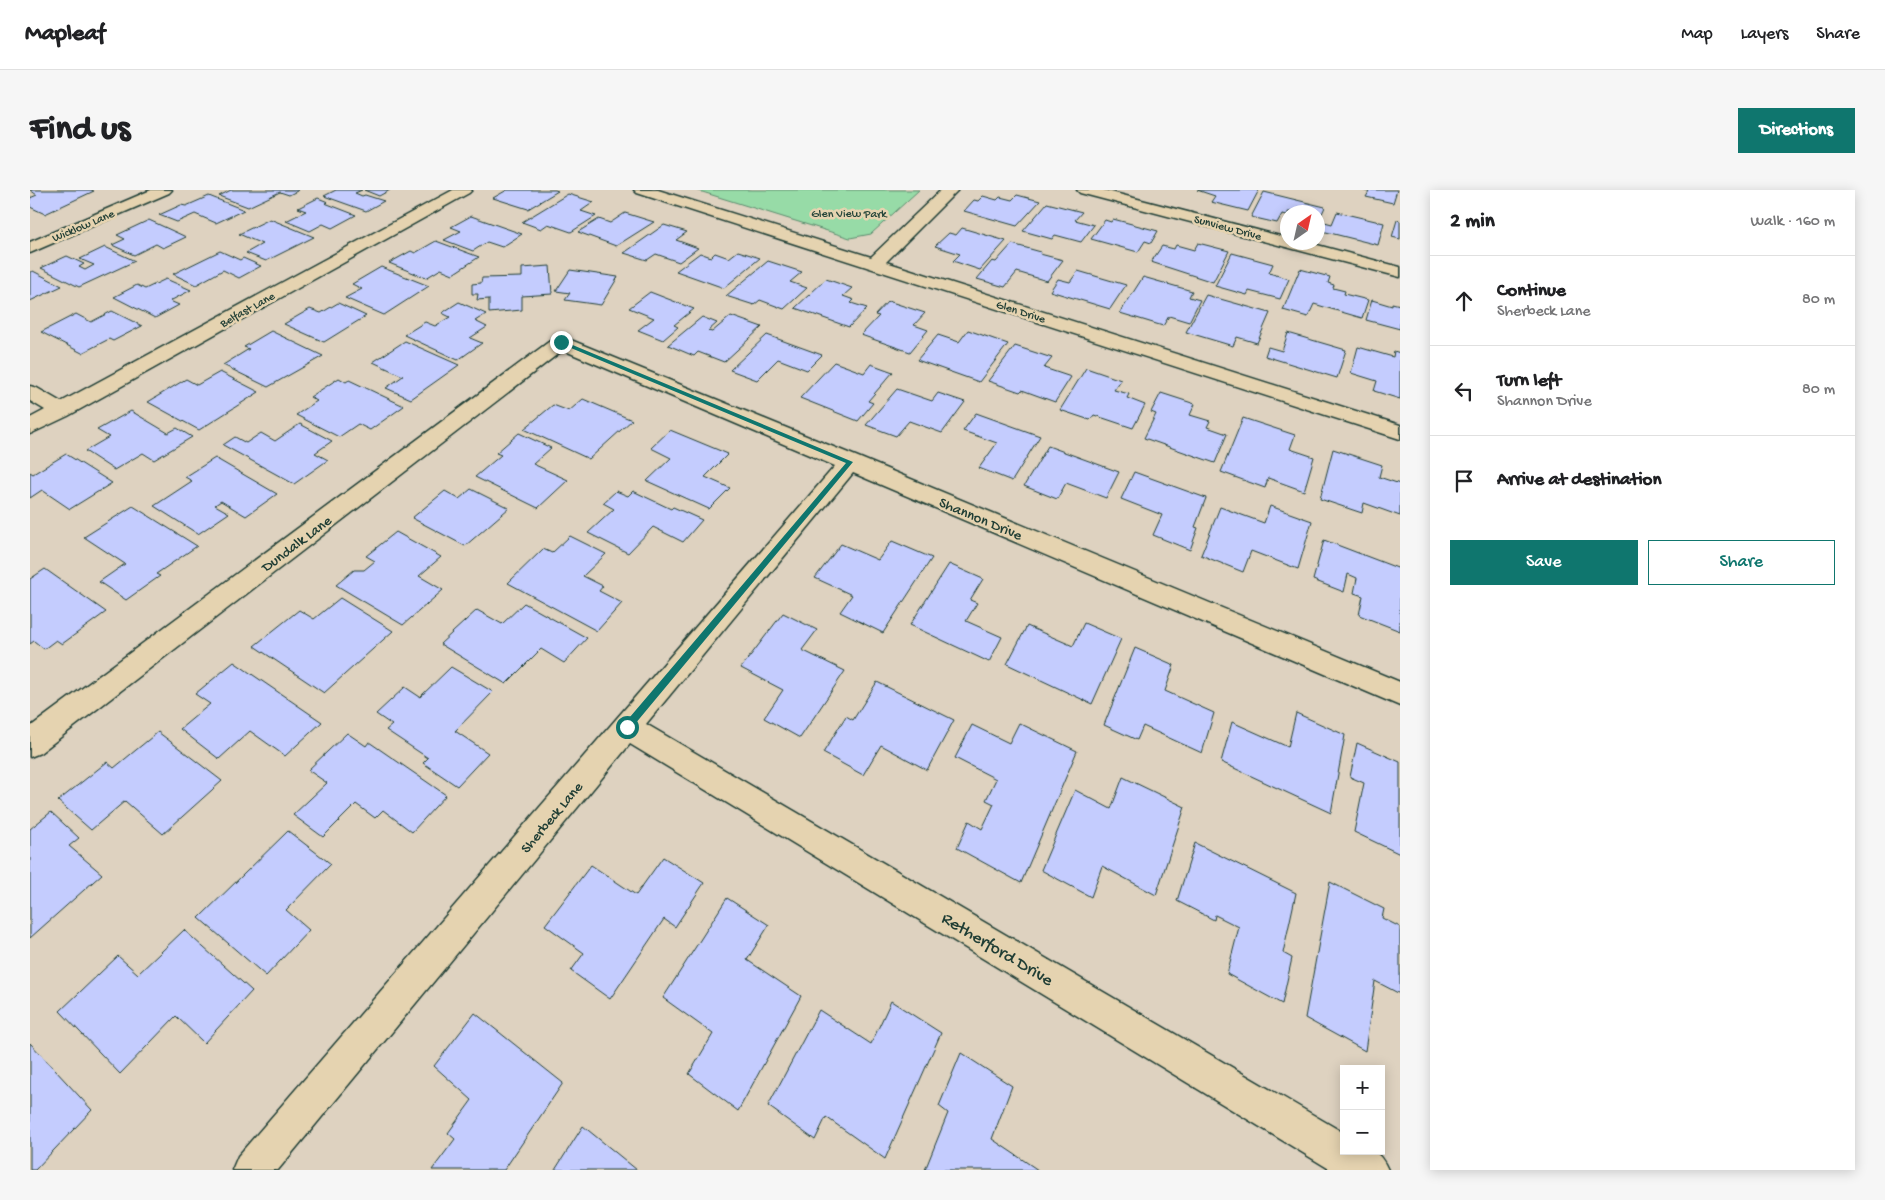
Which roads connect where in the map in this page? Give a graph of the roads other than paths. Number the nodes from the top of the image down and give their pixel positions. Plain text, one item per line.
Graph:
1 (164, 190) edge
2 (464, 190) edge
3 (642, 190) edge
4 (950, 190) edge
5 (1085, 190) edge
6 (30, 248) edge
7 (874, 264) junction
8 (1400, 272) edge
9 (561, 342) joint
10 (30, 392) edge
11 (61, 411) junction
12 (30, 427) edge
13 (1400, 432) edge
14 (850, 462) junction
15 (1400, 694) edge
16 (627, 727) junction
17 (30, 744) edge
18 (252, 1170) edge
19 (1368, 1170) edge

1 - 6 street, Wicklow Lane
2 - 11 street, Belfast Lane
3 - 7 street, Glen Drive
4 - 7 street
5 - 8 street, Sunview Drive
7 - 13 street, Glen Drive
9 - 14 street, Shannon Drive
9 - 17 street, Dundalk Lane
10 - 11 street
11 - 12 street, Belfast Lane
14 - 15 street, Shannon Drive
14 - 16 street, Sherbeck Lane
16 - 18 street, Sherbeck Lane
16 - 19 street, Retherford Drive

